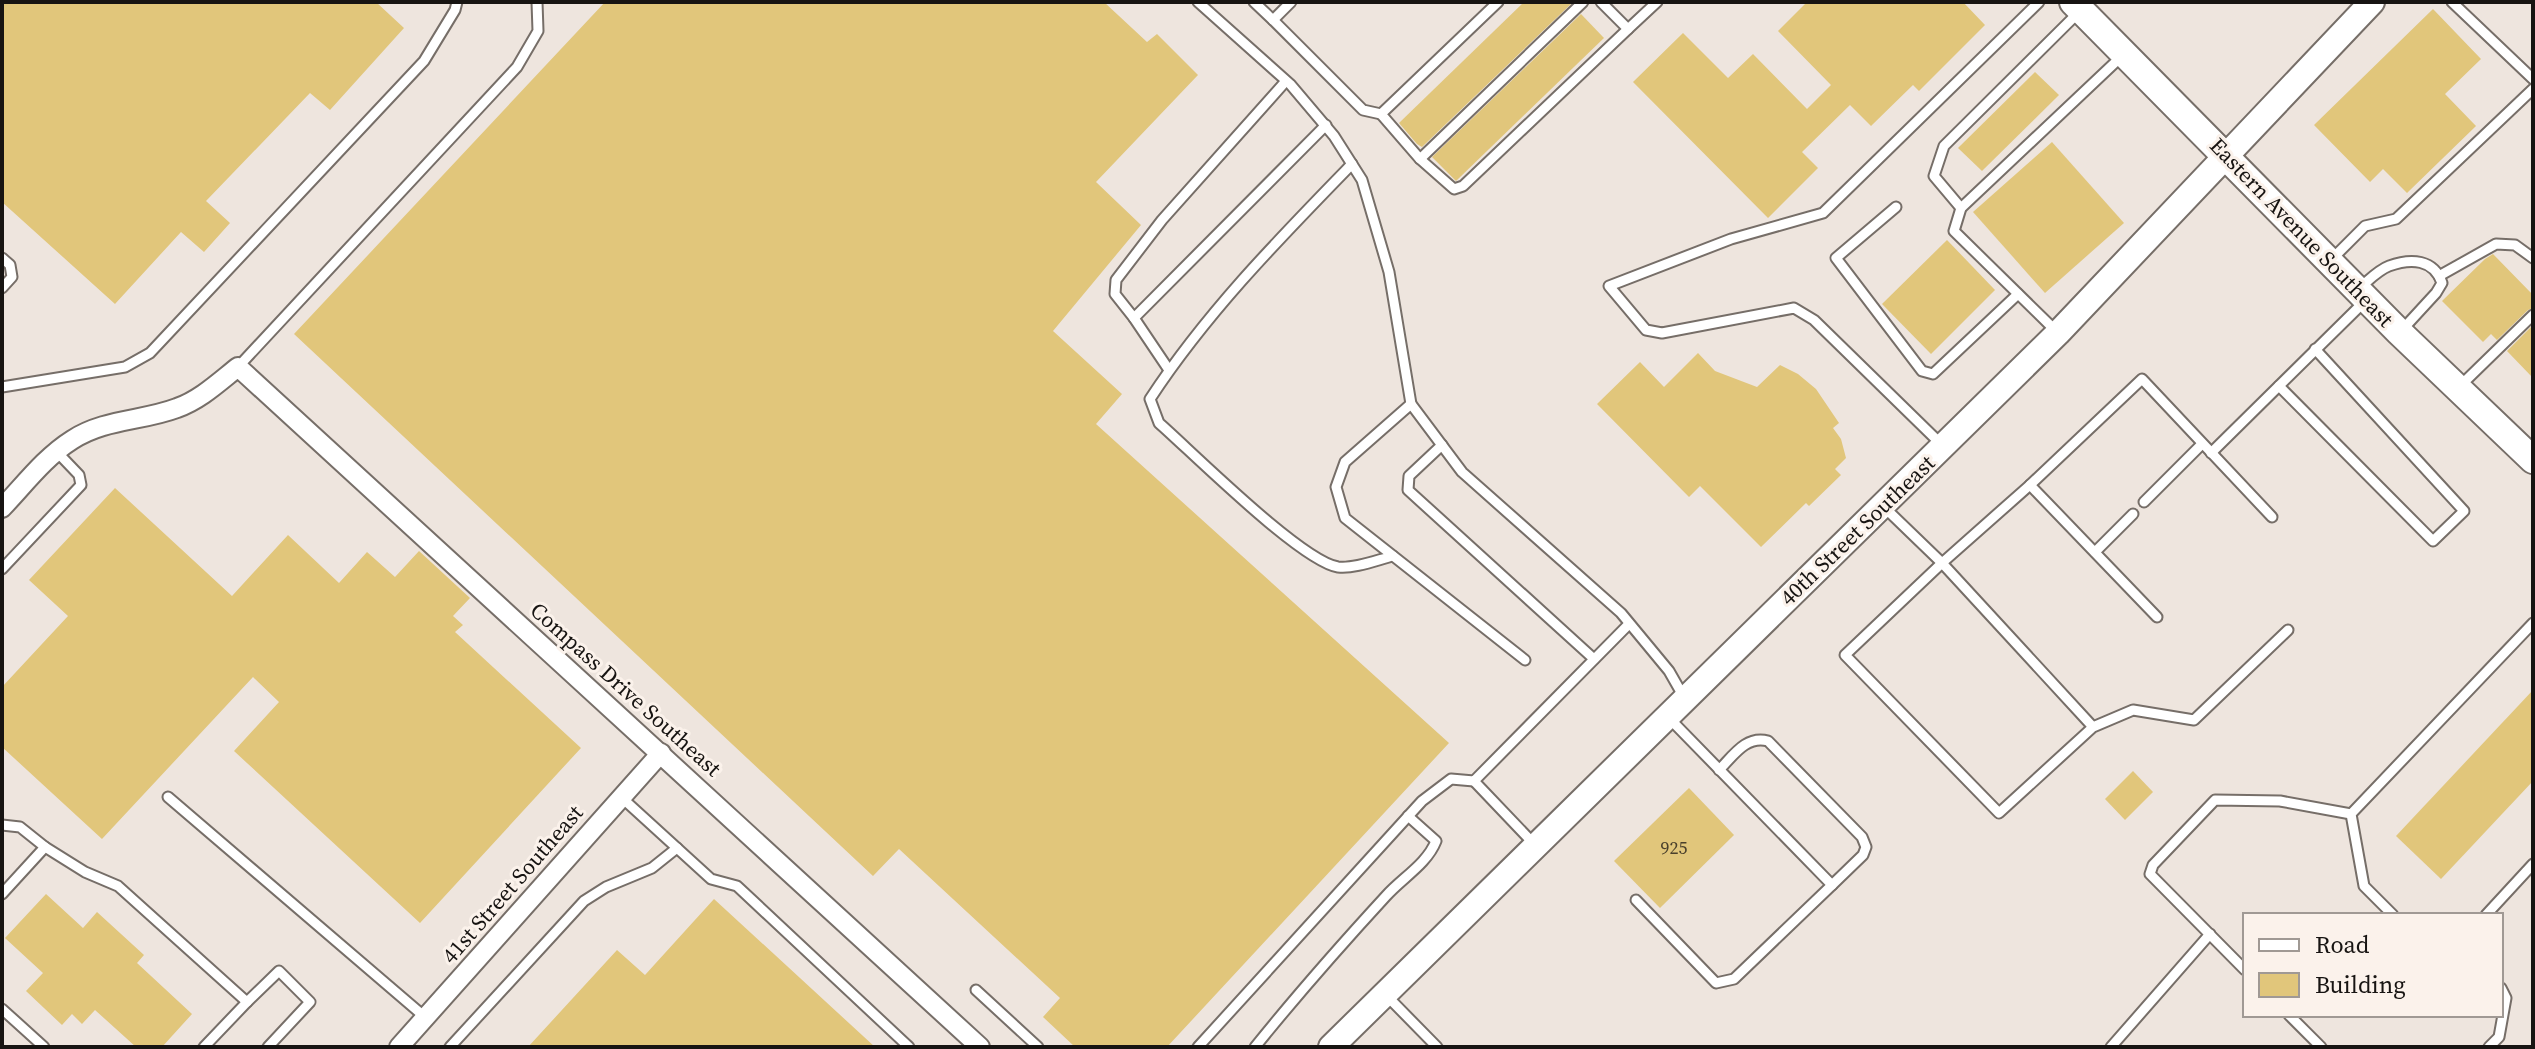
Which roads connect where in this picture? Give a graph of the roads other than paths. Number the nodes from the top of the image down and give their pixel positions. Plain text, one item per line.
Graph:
1 (457, 2) edge
2 (537, 2) edge
3 (1198, 2) edge
4 (1254, 2) edge
5 (1291, 2) edge
6 (1498, 2) edge
7 (1583, 2) edge
8 (1601, 2) edge
9 (1657, 2) edge
10 (2039, 2) edge
11 (2372, 2) edge
12 (2452, 2) edge
13 (2077, 6) edge
14 (1273, 20) junction
15 (1628, 29) junction
16 (2124, 53) junction
17 (2533, 79) edge
18 (1286, 81) junction
19 (2533, 89) edge
20 (1381, 114) junction
21 (1326, 125) junction
22 (2226, 154) junction
23 (1420, 159) junction
24 (1352, 164) junction
25 (1896, 207) dead end
26 (1961, 208) junction
27 (2, 258) edge
28 (2533, 258) edge
29 (2330, 262) junction
30 (2439, 276) junction
31 (2, 288) edge
32 (2018, 294) junction
33 (2362, 294) junction
34 (2533, 315) edge
35 (1134, 318) junction
36 (2399, 332) junction
37 (2058, 333) junction
38 (2315, 349) junction
39 (238, 367) junction
40 (1169, 370) junction
41 (2279, 386) junction
42 (2, 387) edge
43 (2457, 389) junction
44 (1411, 404) junction
45 (2202, 444) junction
46 (1442, 445) junction
47 (1943, 446) junction
48 (57, 452) junction
49 (2211, 453) junction
50 (2533, 460) edge
51 (2030, 485) junction
52 (2144, 502) dead end
53 (1882, 505) junction
54 (2, 508) edge
55 (2133, 514) dead end
56 (2272, 517) dead end
57 (2095, 552) junction
58 (1393, 556) junction
59 (1942, 563) junction
60 (2, 569) edge
61 (2157, 617) dead end
62 (2533, 623) edge
63 (1629, 624) junction
64 (2288, 630) dead end
65 (1594, 659) junction
66 (1525, 660) dead end
67 (1685, 699) junction
68 (1666, 716) junction
69 (2093, 727) junction
70 (661, 753) junction
71 (1719, 770) junction
72 (1474, 781) junction
73 (168, 797) dead end
74 (621, 797) junction
75 (2351, 814) junction
76 (1408, 816) junction
77 (2, 825) edge
78 (1535, 846) junction
79 (45, 847) junction
80 (677, 848) junction
81 (2533, 864) edge
82 (1832, 885) junction
83 (2, 894) edge
84 (1636, 900) dead end
85 (2391, 913) edge
86 (2488, 913) edge
87 (2210, 934) junction
88 (2243, 968) edge
89 (976, 990) dead end
90 (2503, 992) edge
91 (1385, 994) junction
92 (247, 1002) junction
93 (2, 1009) edge
94 (2503, 1015) edge
95 (2291, 1017) edge
96 (2503, 1017) edge
97 (426, 1018) junction
98 (1429, 1045) edge
99 (44, 1047) edge
100 (204, 1047) edge
101 (268, 1047) edge
102 (399, 1047) edge
103 (450, 1047) edge
104 (909, 1047) edge
105 (980, 1047) edge
106 (1038, 1047) edge
107 (1198, 1047) edge
108 (1255, 1047) edge
109 (1331, 1047) edge
110 (2111, 1047) edge
111 (2321, 1047) edge
112 (2489, 1047) edge

1 - 42 lane
2 - 39 lane
3 - 18 lane
4 - 14 lane
5 - 14 lane
6 - 20 lane
7 - 23 lane
8 - 15 lane
9 - 15 lane
10 - 47 lane
11 - 22 street, 40th Street Southeast
12 - 17 lane
13 - 16 main road, Eastern Avenue Southeast
13 - 26 lane
14 - 20 lane
15 - 23 lane
16 - 22 main road, Eastern Avenue Southeast
16 - 26 lane
18 - 21 lane
18 - 35 lane
19 - 29 lane
20 - 23 lane
21 - 24 lane
21 - 35 lane
22 - 29 main road, Eastern Avenue Southeast
22 - 37 street, 40th Street Southeast
24 - 40 lane
24 - 44 lane
25 - 32 lane
26 - 32 lane
27 - 31 lane
28 - 30 lane
29 - 33 main road, Eastern Avenue Southeast
30 - 33 lane
30 - 36 lane
32 - 37 lane
33 - 36 main road, Eastern Avenue Southeast
33 - 38 lane
34 - 43 lane
35 - 40 lane
36 - 43 main road, Eastern Avenue Southeast
37 - 47 street, 40th Street Southeast
38 - 41 lane
38 - 41 lane
39 - 48 street
39 - 70 street, Compass Drive Southeast
40 - 58 lane
41 - 49 lane
43 - 50 main road, Eastern Avenue Southeast
44 - 46 lane
44 - 58 lane
45 - 49 lane
45 - 51 lane
45 - 52 lane
46 - 63 lane
46 - 65 lane
47 - 53 street, 40th Street Southeast
48 - 54 street
48 - 60 lane
49 - 56 lane
51 - 57 lane
51 - 59 lane
53 - 59 lane
53 - 67 street, 40th Street Southeast
55 - 57 lane
57 - 61 lane
58 - 66 lane
59 - 69 lane
59 - 69 lane
62 - 75 lane
63 - 65 lane
63 - 67 lane
64 - 69 lane
65 - 72 lane
67 - 68 street, 40th Street Southeast
68 - 71 lane
68 - 78 street, 40th Street Southeast
70 - 74 street, 41st Street Southeast
70 - 105 street, Compass Drive Southeast
71 - 82 lane
71 - 82 lane
72 - 76 lane
72 - 78 lane
73 - 97 lane
74 - 80 lane
74 - 97 street, 41st Street Southeast
75 - 85 lane
75 - 87 lane
76 - 107 lane
76 - 108 lane
77 - 79 lane
78 - 91 street, 40th Street Southeast
79 - 83 lane
79 - 92 lane
80 - 103 lane
80 - 104 lane
81 - 86 lane
82 - 84 lane
87 - 88 lane
87 - 110 lane
89 - 106 lane
90 - 94 lane
91 - 98 lane
91 - 109 street, 40th Street Southeast
92 - 100 lane
92 - 101 lane
93 - 99 lane
95 - 111 lane
96 - 112 lane
97 - 102 street, 41st Street Southeast

